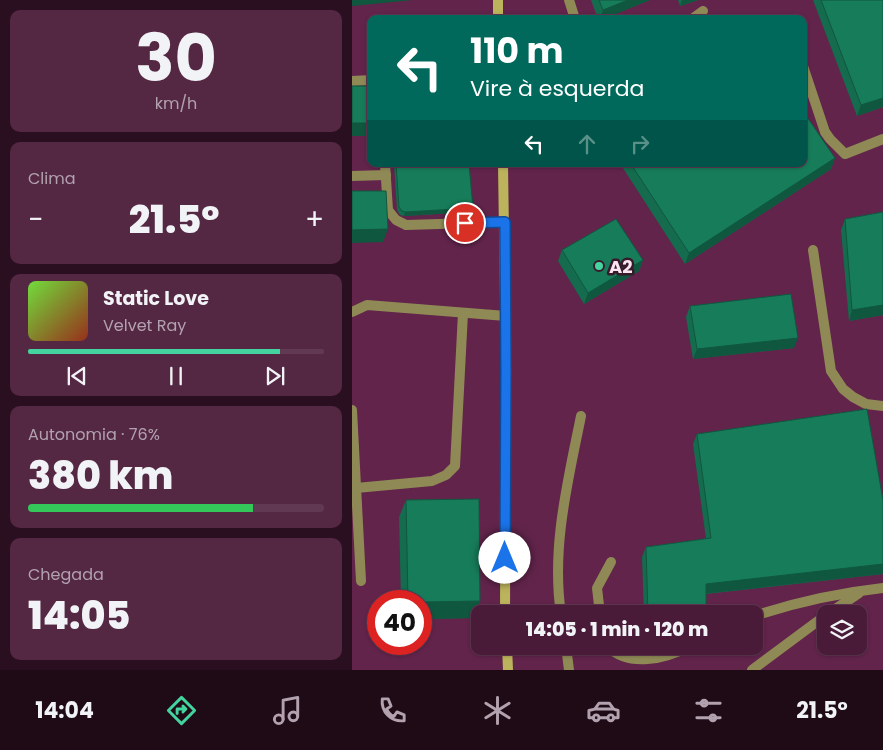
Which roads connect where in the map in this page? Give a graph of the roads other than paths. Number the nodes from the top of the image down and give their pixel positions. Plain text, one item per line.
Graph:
1 (498, 0) edge
2 (569, 0) edge
3 (703, 11) dead end
4 (498, 15) edge
5 (573, 15) edge
6 (698, 15) edge
7 (807, 78) edge
8 (367, 80) edge
9 (352, 82) edge
10 (882, 139) edge
11 (385, 167) edge
12 (503, 167) edge
13 (386, 175) junction
14 (352, 176) edge
15 (505, 222) junction
16 (813, 250) dead end
17 (352, 312) edge
18 (463, 313) junction
19 (506, 316) junction
20 (882, 406) edge
21 (352, 410) edge
22 (581, 416) dead end
23 (356, 488) junction
24 (611, 562) dead end
25 (361, 581) dead end
26 (882, 588) edge
27 (862, 591) junction
28 (505, 605) edge
29 (561, 605) edge
30 (599, 605) edge
31 (841, 605) edge
32 (763, 613) edge
33 (817, 621) edge
34 (507, 655) edge
35 (567, 655) edge
36 (621, 655) edge
37 (665, 655) edge
38 (508, 670) edge
39 (569, 670) edge
40 (752, 670) edge

1 - 4 street
2 - 5 street
3 - 6 street
7 - 10 street
8 - 9 street
11 - 13 street
12 - 15 street
13 - 14 street
13 - 15 street
15 - 19 street
16 - 20 street
17 - 18 street
18 - 19 street
18 - 23 street
19 - 28 street
21 - 23 street
22 - 29 street
23 - 25 street
24 - 30 street
26 - 27 street
27 - 31 street
27 - 32 street
33 - 40 street
34 - 38 street
35 - 39 street
36 - 37 street

